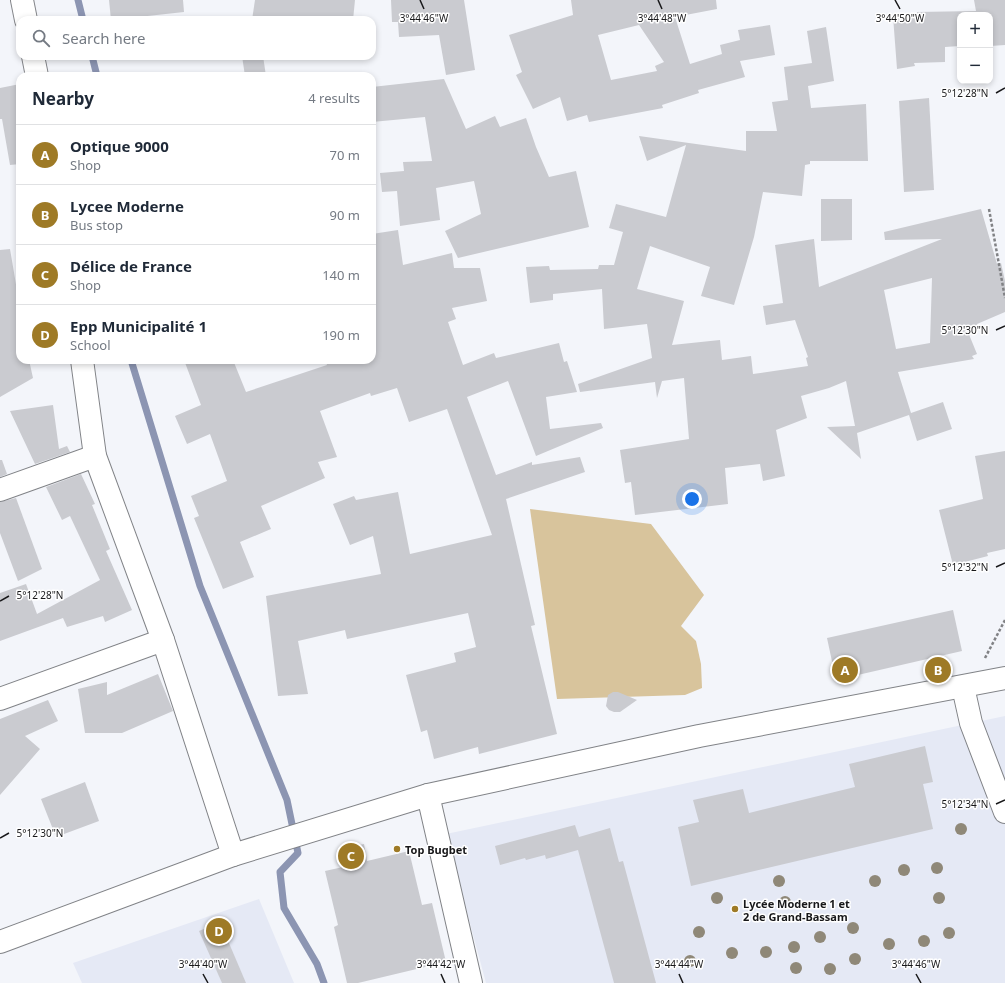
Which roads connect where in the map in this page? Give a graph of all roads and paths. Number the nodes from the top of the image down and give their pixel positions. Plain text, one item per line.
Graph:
1 (22, 0) edge
2 (25, 16) edge
3 (34, 60) edge
4 (36, 72) edge
5 (989, 209) dead end
6 (1005, 298) edge
7 (83, 364) edge
8 (95, 456) junction
9 (0, 490) edge
10 (1005, 620) edge
11 (163, 640) junction
12 (984, 660) dead end
13 (1005, 678) edge
14 (963, 687) junction
15 (0, 700) edge
16 (428, 795) junction
17 (1005, 812) edge
18 (233, 856) junction
19 (0, 942) edge
20 (471, 983) edge

1 - 2 street
3 - 4 street
5 - 6 path
7 - 8 street
8 - 9 street
8 - 11 street
10 - 12 path
11 - 15 street
11 - 18 street
13 - 14 street
14 - 16 street
14 - 17 street
16 - 18 street
16 - 20 street
18 - 19 street

